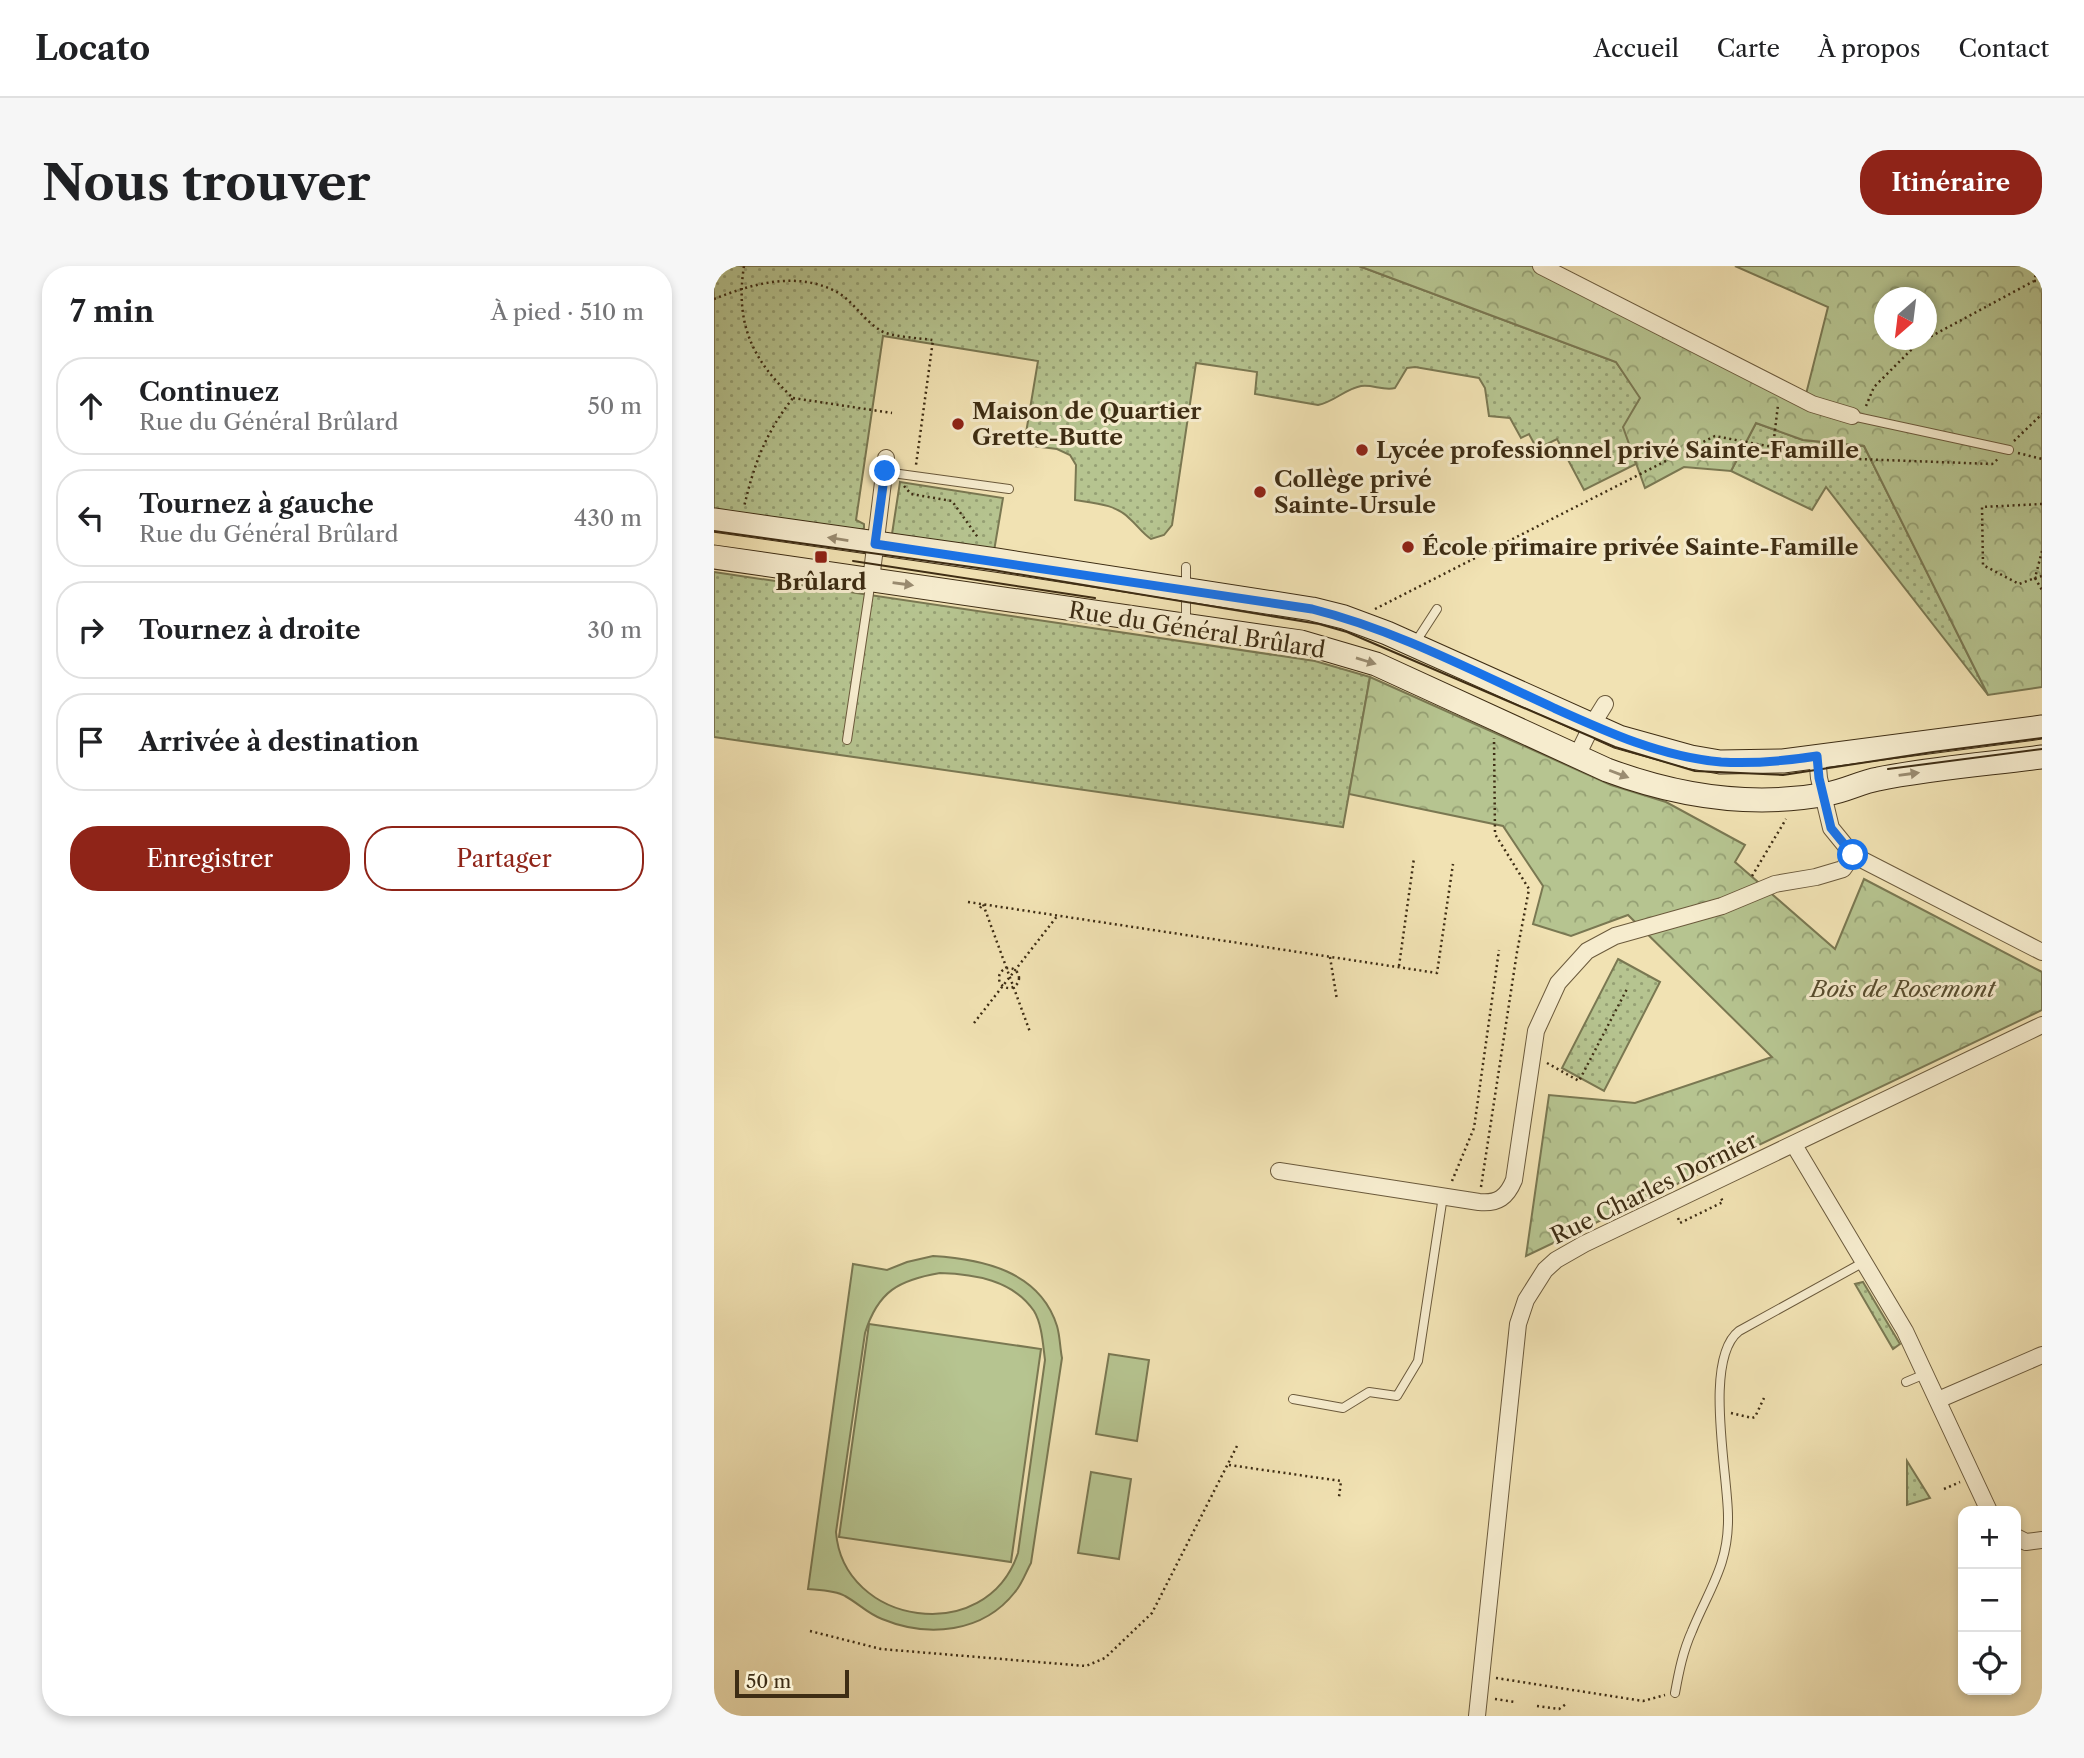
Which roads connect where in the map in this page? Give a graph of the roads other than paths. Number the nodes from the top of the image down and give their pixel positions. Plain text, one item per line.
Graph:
1 (1541, 266) edge
2 (1858, 417) joint
3 (2009, 450) road end
4 (888, 467) joint
5 (1009, 489) dead end
6 (714, 520) edge
7 (875, 544) junction
8 (714, 557) edge
9 (1186, 578) junction
10 (871, 580) junction
11 (1437, 609) dead end
12 (1186, 625) junction
13 (1414, 645) junction
14 (1605, 704) dead end
15 (1591, 725) junction
16 (2042, 727) edge
17 (847, 740) dead end
18 (1577, 756) junction
19 (1817, 756) junction
20 (2042, 757) edge
21 (1823, 795) junction
22 (1853, 855) junction
23 (2042, 952) edge
24 (2042, 1025) edge
25 (1794, 1145) junction
26 (1279, 1171) dead end
27 (1447, 1190) junction
28 (1864, 1262) junction
29 (2042, 1355) edge
30 (1925, 1374) junction
31 (1906, 1382) dead end
32 (1293, 1399) dead end
33 (1938, 1400) junction
34 (1987, 1506) edge
35 (2021, 1540) edge
36 (2042, 1540) edge
37 (1675, 1693) road end
38 (1477, 1716) edge

1 - 2 street
2 - 3 lane
4 - 5 lane
4 - 7 street
7 -> 6 main road, Rue du Général Brûlard
7 - 9 main road, Rue du Général Brûlard
7 - 10 street
8 - 10 main road, Rue du Général Brûlard
9 - 12 lane
9 - 13 main road, Rue du Général Brûlard
10 -> 12 main road, Rue du Général Brûlard
10 - 17 lane
11 - 13 lane
12 -> 18 main road, Rue du Général Brûlard
13 - 15 main road, Rue du Général Brûlard
14 - 15 street
15 - 18 street
15 - 19 main road, Rue du Général Brûlard
16 - 19 main road, Rue du Général Brûlard
18 -> 21 main road, Rue du Général Brûlard
19 - 21 street
21 -> 20 main road, Rue du Général Brûlard
21 - 22 street
22 - 23 street
22 - 27 street
24 - 25 street, Rue Charles Dornier
25 - 28 street
25 - 38 street, Rue Charles Dornier
26 - 27 street
27 - 32 lane
28 - 30 street
28 - 37 lane
29 - 33 street
30 - 31 lane
30 - 33 street
33 - 34 street
35 - 36 street

